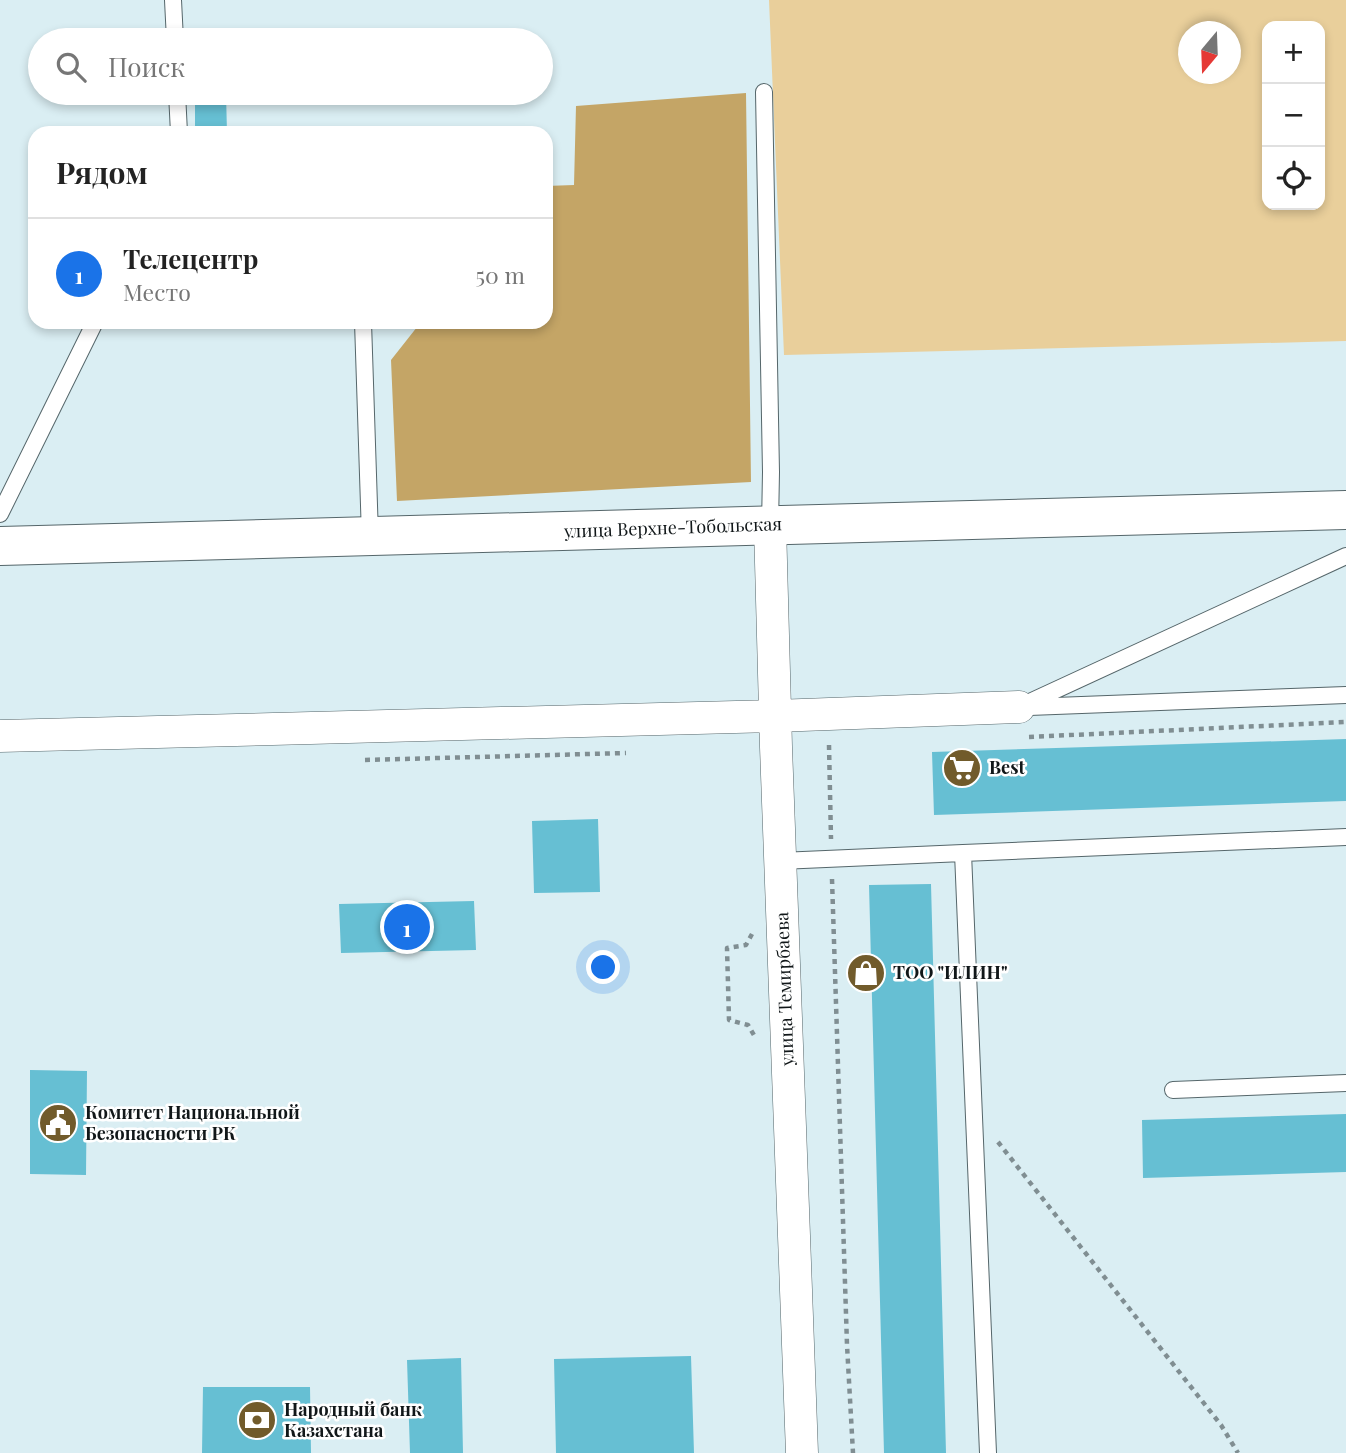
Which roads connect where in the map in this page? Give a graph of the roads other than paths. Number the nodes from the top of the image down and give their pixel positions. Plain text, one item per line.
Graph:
1 (173, 0) edge
2 (174, 28) edge
3 (764, 92) dead end
4 (178, 105) edge
5 (179, 126) edge
6 (92, 329) edge
7 (363, 329) edge
8 (1346, 510) edge
9 (0, 514) edge
10 (770, 526) junction
11 (370, 536) junction
12 (0, 546) edge
13 (1346, 556) edge
14 (1346, 695) edge
15 (1019, 707) junction
16 (775, 716) junction
17 (0, 736) edge
18 (1346, 837) edge
19 (963, 853) junction
20 (780, 861) junction
21 (1346, 1083) edge
22 (1173, 1090) dead end
23 (802, 1453) edge
24 (988, 1453) edge

1 - 2 lane
3 - 10 lane
4 - 5 lane
6 - 9 lane
7 - 11 lane
8 - 10 street, улица Верхне-Тобольская
10 - 11 street, улица Верхне-Тобольская
10 - 16 street, улица Темирбаева
11 - 12 street, улица Верхне-Тобольская
13 - 15 lane
14 - 15 lane
15 - 16 street
16 - 17 street
16 - 20 street, улица Темирбаева
18 - 19 lane
19 - 20 lane
19 - 24 lane
20 - 23 street, улица Темирбаева
21 - 22 lane

